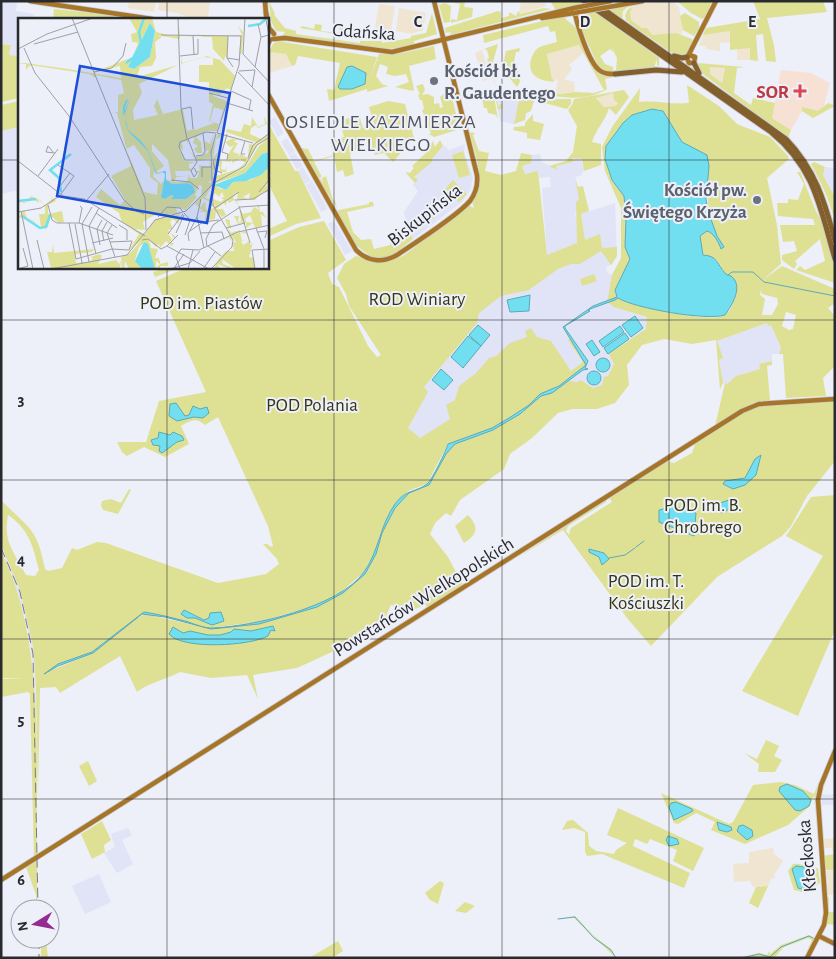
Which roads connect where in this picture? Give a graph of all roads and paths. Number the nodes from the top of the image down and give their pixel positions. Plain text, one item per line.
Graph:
1 (30, 1) edge
2 (265, 1) edge
3 (434, 1) edge
4 (584, 1) edge
5 (592, 1) edge
6 (611, 1) edge
7 (643, 1) edge
8 (714, 1) edge
9 (574, 10) junction
10 (266, 12) junction
11 (145, 18) edge
12 (266, 18) edge
13 (267, 18) edge
14 (270, 37) edge
15 (443, 40) junction
16 (651, 48) junction
17 (662, 50) junction
18 (690, 56) junction
19 (694, 63) joint
20 (656, 70) junction
21 (615, 74) joint
22 (687, 74) junction
23 (712, 85) junction
24 (269, 96) edge
25 (798, 156) junction
26 (827, 221) junction
27 (835, 241) edge
28 (835, 259) edge
29 (835, 399) edge
30 (835, 751) edge
31 (1, 880) edge
32 (819, 936) junction
33 (835, 944) edge
34 (807, 958) edge

1 - 11 street
2 - 10 street
3 - 15 street, Biskupińska
4 - 16 main road
5 - 17 main road
6 - 9 street, bridge
7 - 9 street, bridge
8 - 18 street
9 - 15 street, Gdańska
9 - 21 street
10 - 12 street
10 - 13 street
14 - 15 street, Gdańska
15 - 24 street, Biskupińska
16 - 20 main road
16 - 22 main road
17 - 18 main road
17 - 23 main road
18 - 19 street
19 - 23 main road
20 - 21 main road
20 - 22 main road
22 - 25 main road
23 - 25 main road
25 - 26 main road
26 - 27 main road
26 - 28 main road
29 - 31 street, Powstańców Wielkopolskich
30 - 32 street, Kłeckoska
32 - 33 street
32 - 34 street, Kłeckoska

